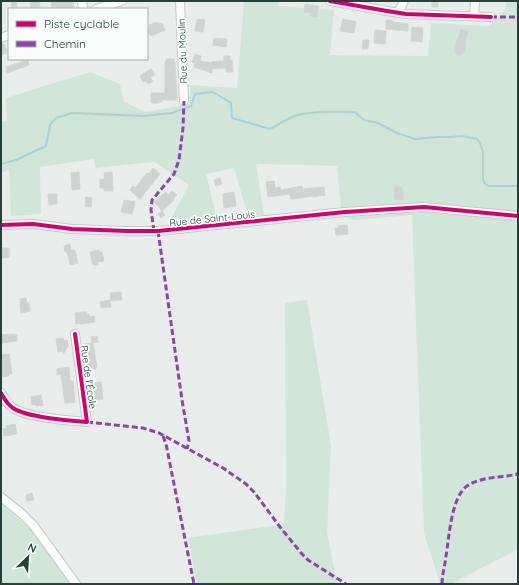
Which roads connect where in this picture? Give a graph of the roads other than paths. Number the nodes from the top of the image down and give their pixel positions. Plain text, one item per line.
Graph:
1 (122, 1) edge
2 (180, 1) edge
3 (330, 1) edge
4 (404, 1) edge
5 (475, 1) edge
6 (99, 8) edge
7 (398, 13) junction
8 (474, 16) junction
9 (491, 17) dead end
10 (184, 101) dead end
11 (518, 216) edge
12 (1, 225) edge
13 (75, 334) dead end
14 (1, 393) edge
15 (1, 497) edge
16 (76, 584) edge

1 - 6 street
2 - 10 street, Rue du Moulin
3 - 7 street
4 - 7 street
5 - 8 street
7 - 8 street
8 - 9 street
11 - 12 street, Rue de Saint-Louis
13 - 14 street, Rue de l'École
15 - 16 street

